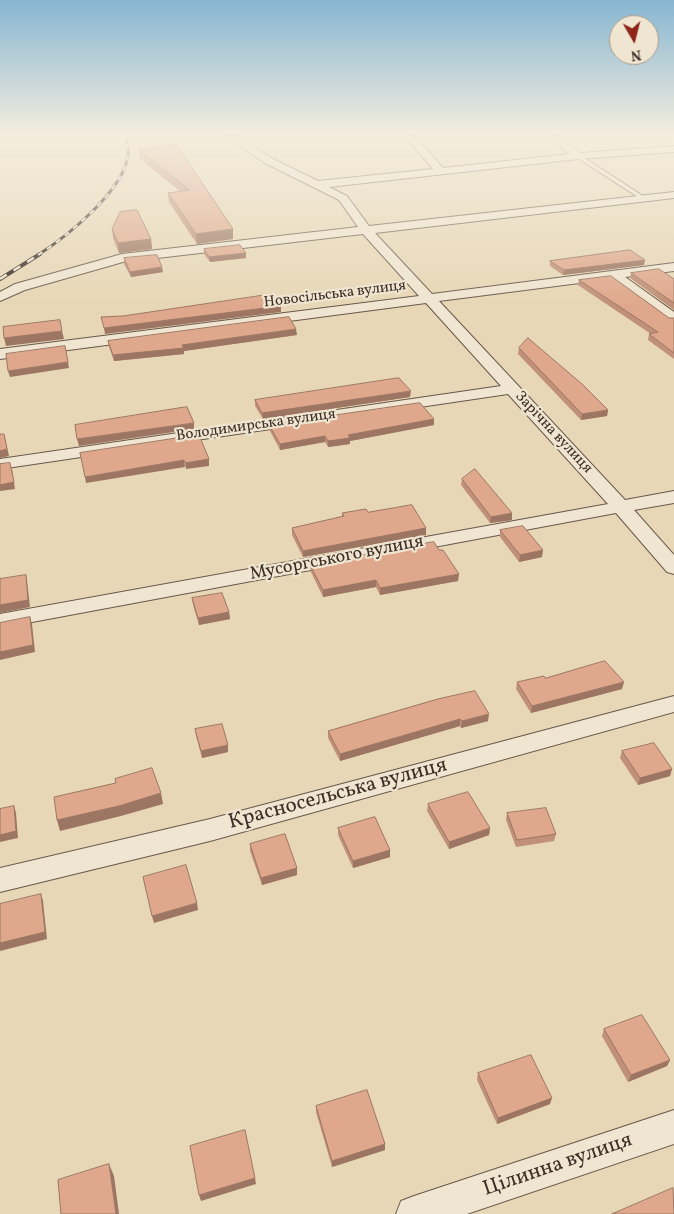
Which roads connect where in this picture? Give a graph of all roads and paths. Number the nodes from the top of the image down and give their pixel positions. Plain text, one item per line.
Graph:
1 (333, 193) edge
2 (635, 193) edge
3 (674, 195) edge
4 (643, 198) junction
5 (366, 230) junction
6 (674, 267) edge
7 (614, 275) junction
8 (0, 297) edge
9 (430, 299) junction
10 (674, 319) edge
11 (0, 354) edge
12 (512, 389) junction
13 (0, 464) edge
14 (674, 497) edge
15 (620, 506) junction
16 (674, 568) edge
17 (0, 621) edge
18 (674, 704) edge
19 (0, 880) edge
20 (674, 1127) edge
21 (414, 1214) edge

1 - 5 street, Зарічна вулиця
2 - 4 lane
3 - 4 street
4 - 5 street
5 - 8 street
5 - 9 street, Зарічна вулиця
6 - 7 street, Новосільська вулиця
7 - 9 street, Новосільська вулиця
7 - 10 street
9 - 11 street, Новосільська вулиця
9 - 12 street, Зарічна вулиця
12 - 13 street, Володимирська вулиця
12 - 15 street, Зарічна вулиця
14 - 15 street, Мусоргського вулиця
15 - 16 street, Зарічна вулиця
15 - 17 street, Мусоргського вулиця
18 - 19 street, Красносельська вулиця
20 - 21 street, Цілинна вулиця

